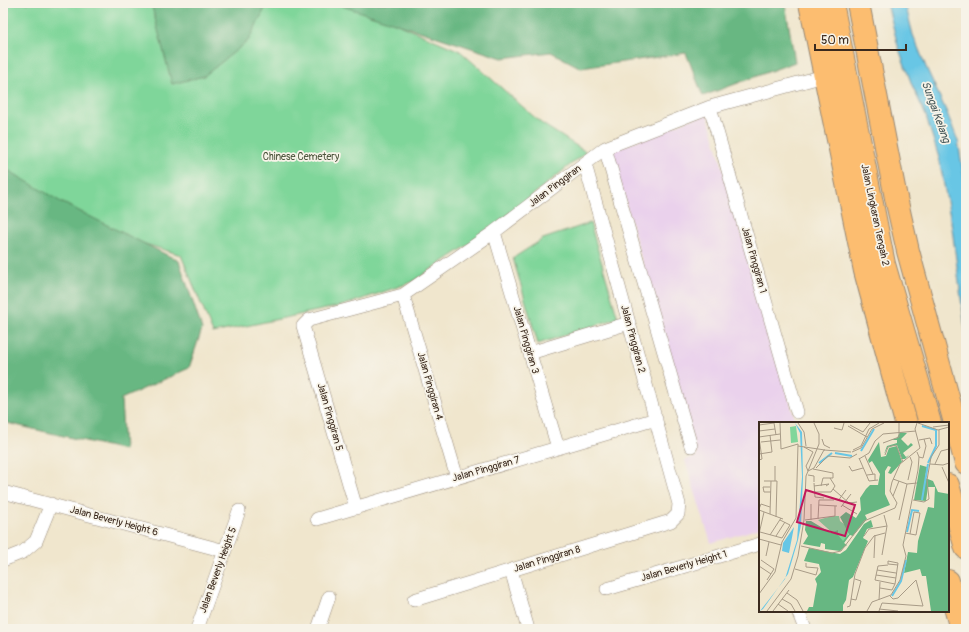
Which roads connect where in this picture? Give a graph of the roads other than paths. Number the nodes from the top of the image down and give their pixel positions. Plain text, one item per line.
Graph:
1 (810, 3) edge
2 (832, 3) edge
3 (858, 3) edge
4 (824, 76) junction
5 (710, 107) junction
6 (606, 148) junction
7 (586, 164) junction
8 (494, 232) junction
9 (404, 295) junction
10 (629, 323) junction
11 (303, 326) joint
12 (530, 353) junction
13 (797, 412) dead end
14 (656, 419) junction
15 (906, 422) edge
16 (930, 422) edge
17 (691, 446) dead end
18 (558, 448) junction
19 (966, 463) edge
20 (458, 478) junction
21 (949, 488) edge
22 (3, 492) edge
23 (51, 504) junction
24 (356, 508) junction
25 (240, 511) dead end
26 (678, 514) joint
27 (317, 519) dead end
28 (759, 544) edge
29 (966, 548) edge
30 (225, 551) junction
31 (3, 560) edge
32 (512, 570) junction
33 (949, 585) edge
34 (607, 588) dead end
35 (329, 597) dead end
36 (414, 600) dead end
37 (798, 612) edge
38 (197, 629) edge
39 (318, 629) edge
40 (528, 629) edge
41 (804, 629) edge
42 (961, 629) edge

1 - 4 highway
2 - 16 highway, Jalan Lingkaran Tengah 2
3 - 19 highway
4 - 5 street, Jalan Pinggiran
4 - 15 highway
5 - 6 street, Jalan Pinggiran
5 - 13 street, Jalan Pinggiran 1
6 - 7 street, Jalan Pinggiran
6 - 17 street
7 - 8 street, Jalan Pinggiran
7 - 10 street, Jalan Pinggiran 2
8 - 9 street, Jalan Pinggiran
8 - 12 street, Jalan Pinggiran 3
9 - 11 street, Jalan Pinggiran
9 - 20 street, Jalan Pinggiran 4
10 - 12 street
10 - 14 street, Jalan Pinggiran 2
11 - 24 street, Jalan Pinggiran 5
12 - 18 street, Jalan Pinggiran 3
14 - 18 street, Jalan Pinggiran 7
14 - 26 street, Jalan Pinggiran 2
18 - 20 street, Jalan Pinggiran 7
20 - 24 street, Jalan Pinggiran 7
21 - 29 highway
22 - 23 street, Jalan Beverly Height 6
23 - 30 street, Jalan Beverly Height 6
23 - 31 street
24 - 27 street, Jalan Pinggiran 7
25 - 30 street, Jalan Beverly Height 5
26 - 32 street, Jalan Pinggiran 8
28 - 34 street, Jalan Beverly Height 1
30 - 38 street, Jalan Beverly Height 5
32 - 36 street, Jalan Pinggiran 8
32 - 40 street
33 - 42 highway
35 - 39 street
37 - 41 street

